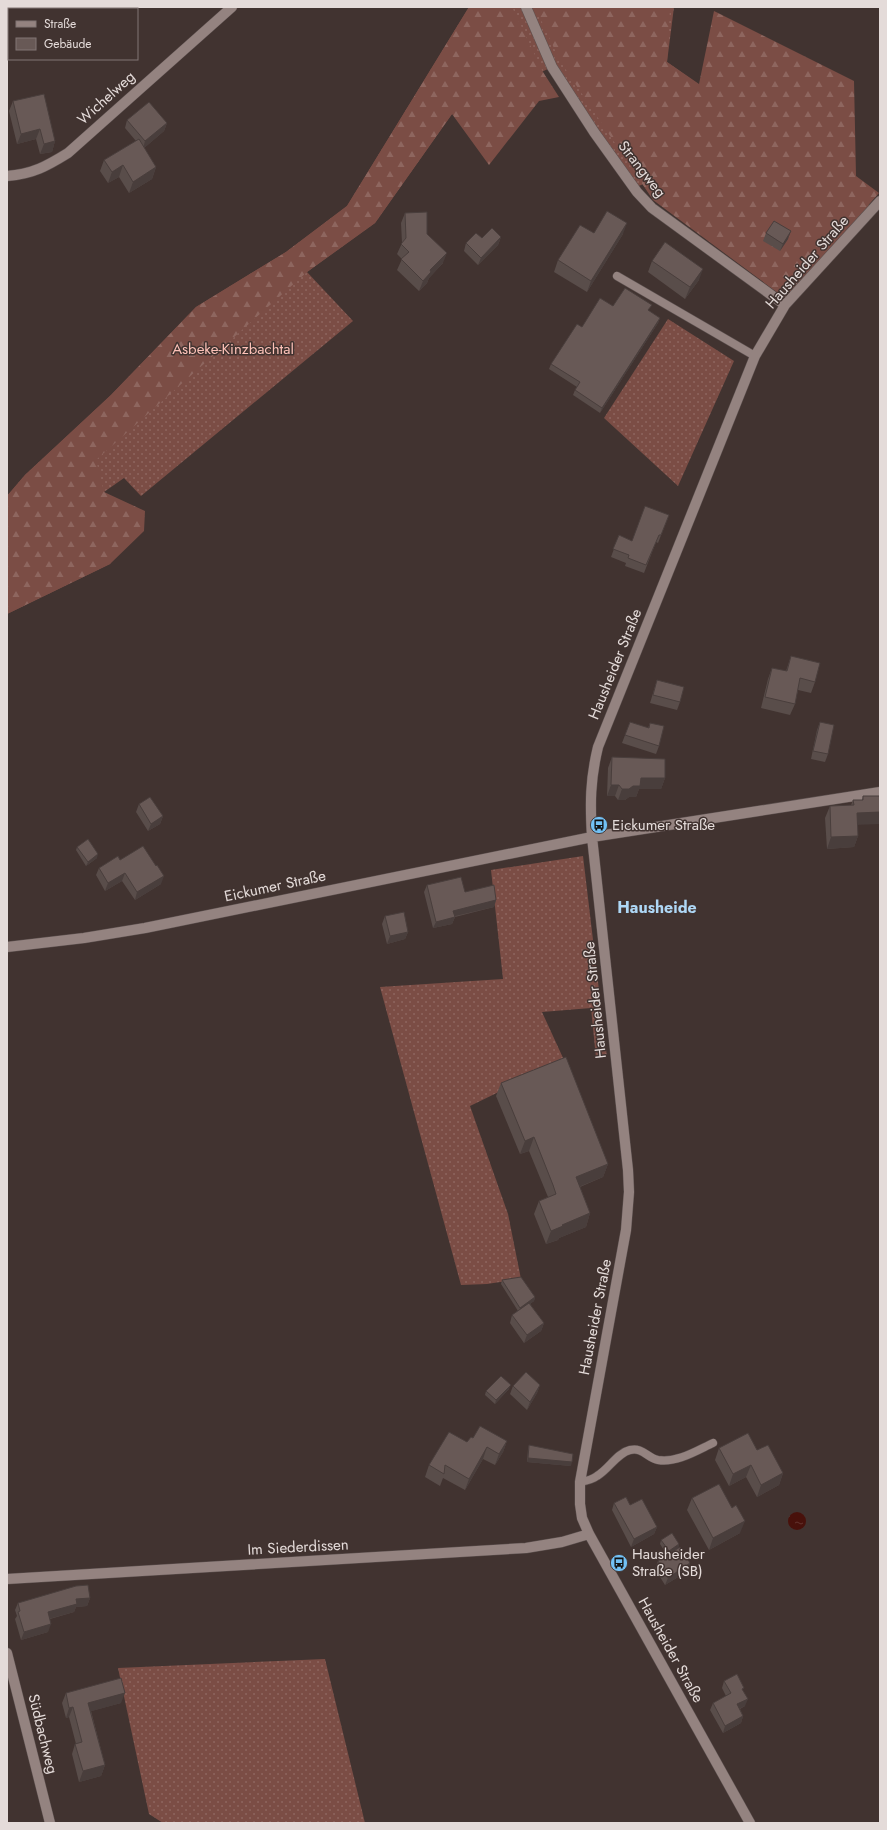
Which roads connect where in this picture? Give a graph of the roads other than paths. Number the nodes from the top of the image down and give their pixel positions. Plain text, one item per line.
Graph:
1 (232, 7) edge
2 (526, 7) edge
3 (7, 176) edge
4 (880, 201) edge
5 (617, 276) dead end
6 (785, 305) junction
7 (755, 356) junction
8 (880, 792) edge
9 (592, 838) junction
10 (7, 947) edge
11 (713, 1443) dead end
12 (580, 1482) junction
13 (589, 1534) junction
14 (7, 1579) edge
15 (7, 1653) edge
16 (50, 1823) edge
17 (750, 1823) edge

1 - 3 street, Wichelweg
2 - 6 street, Strangweg
4 - 6 street, Hausheider Straße
5 - 7 lane
6 - 7 street, Hausheider Straße
7 - 9 street, Hausheider Straße
8 - 9 street, Eickumer Straße
9 - 10 street, Eickumer Straße
9 - 12 street, Hausheider Straße
11 - 12 lane
12 - 13 street, Hausheider Straße
13 - 14 street, Im Siederdissen
13 - 17 street, Hausheider Straße
15 - 16 street, Südbachweg

